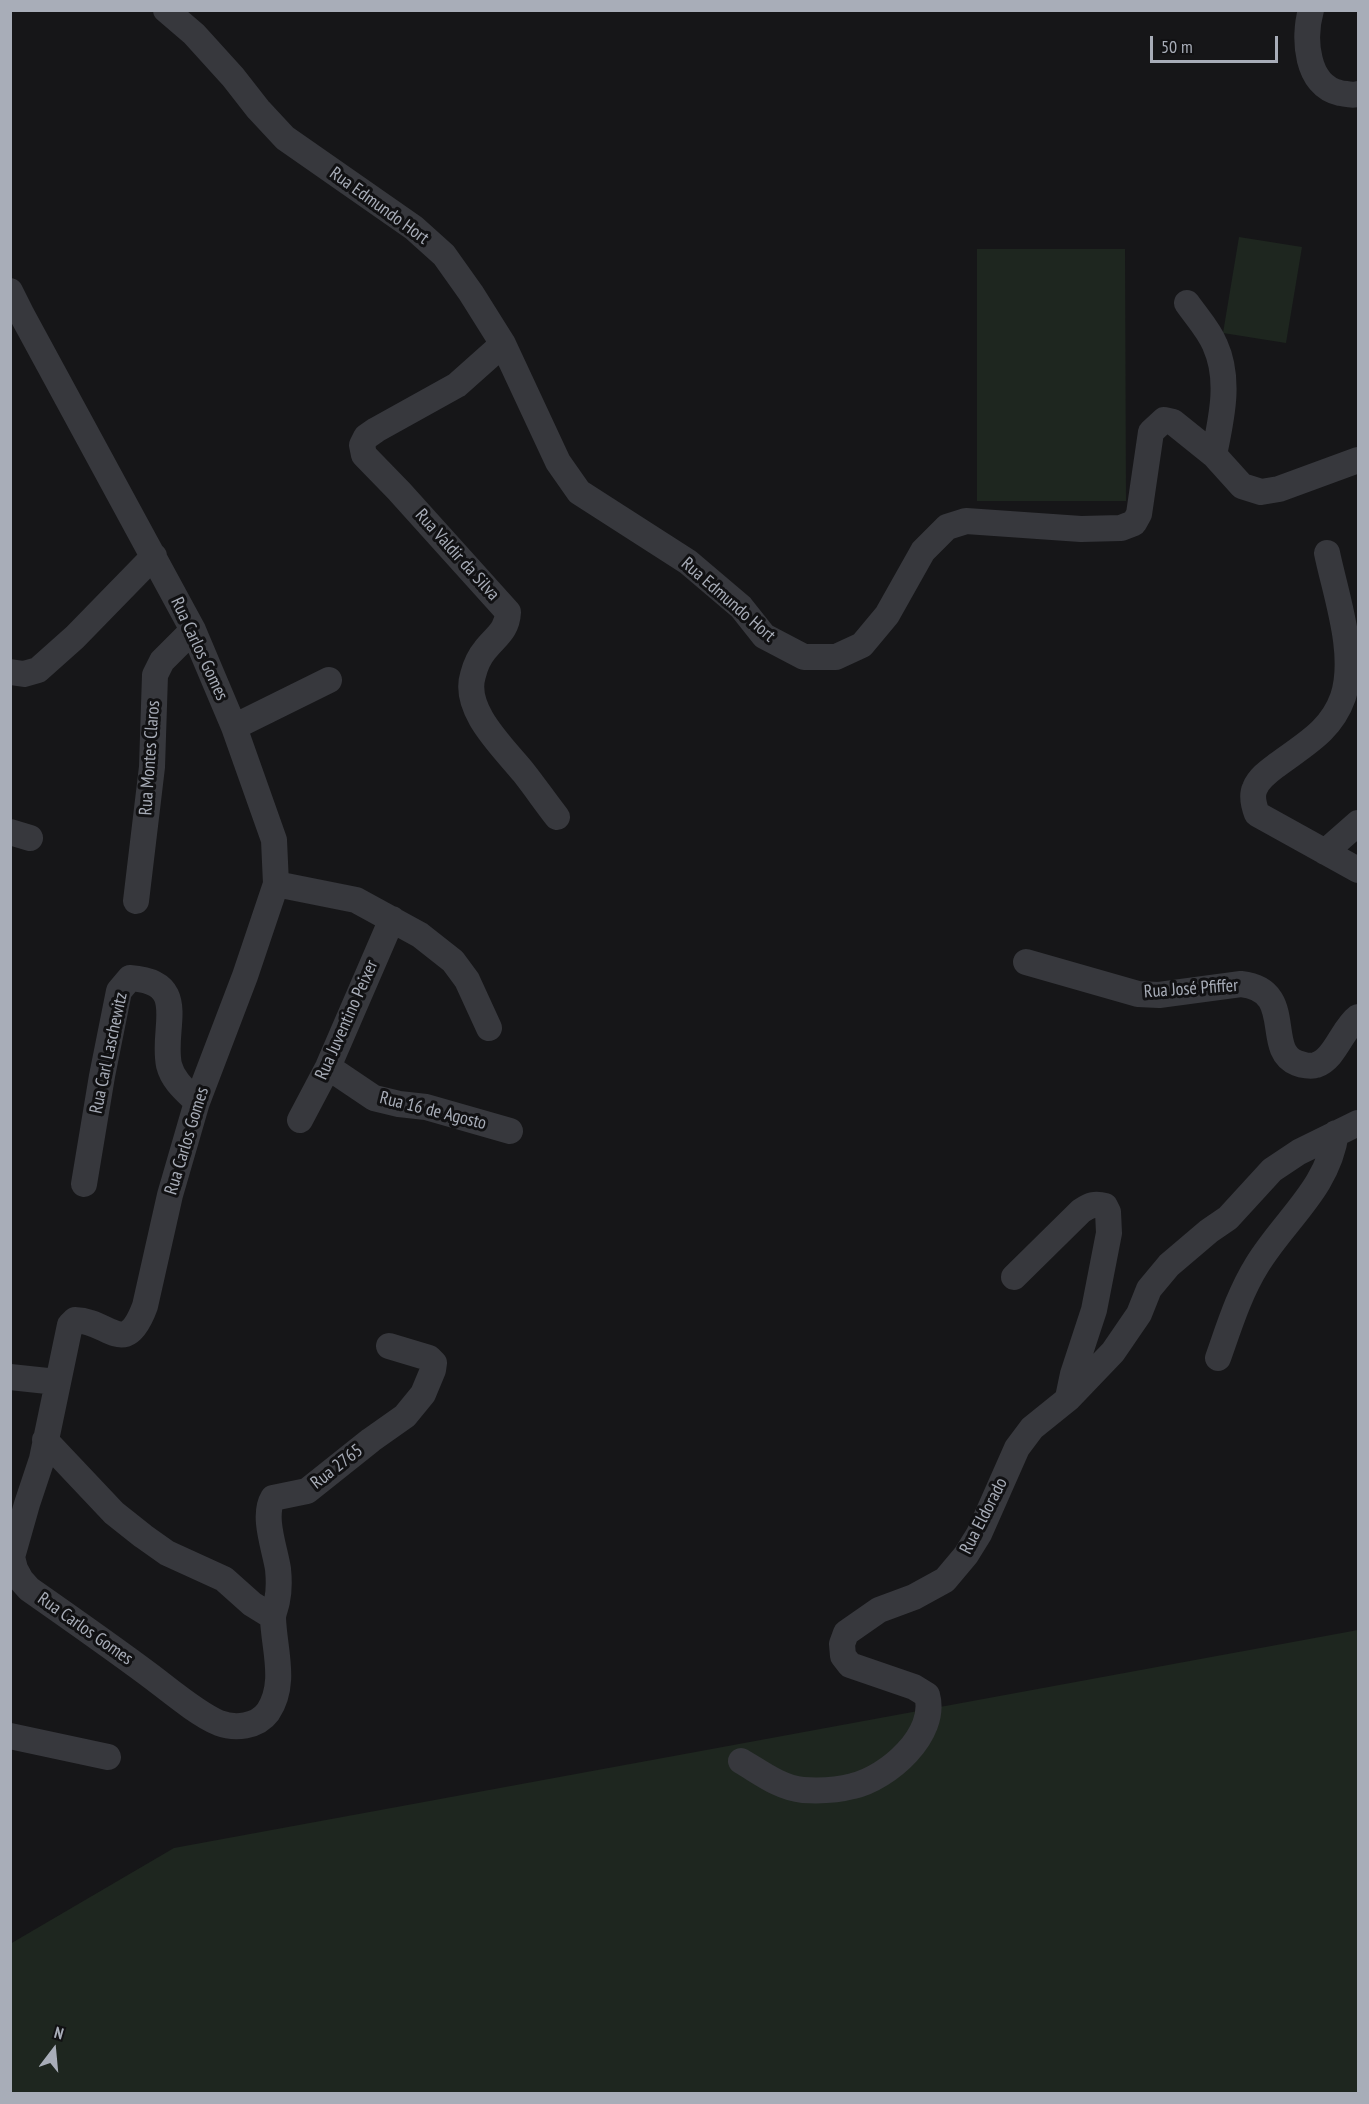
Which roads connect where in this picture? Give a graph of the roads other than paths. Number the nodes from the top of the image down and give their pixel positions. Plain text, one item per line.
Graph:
1 (166, 10) edge
2 (1307, 15) edge
3 (1359, 94) edge
4 (10, 291) edge
5 (1187, 303) dead end
6 (503, 344) junction
7 (1214, 456) junction
8 (1359, 460) edge
9 (1327, 553) dead end
10 (154, 556) junction
11 (193, 630) junction
12 (10, 672) edge
13 (329, 680) dead end
14 (234, 727) junction
15 (557, 817) dead end
16 (1359, 823) edge
17 (1325, 852) junction
18 (1359, 870) edge
19 (276, 884) junction
20 (136, 901) dead end
21 (392, 918) junction
22 (1026, 962) dead end
23 (1359, 1017) edge
24 (489, 1028) dead end
25 (328, 1067) junction
26 (197, 1102) junction
27 (300, 1120) dead end
28 (1347, 1128) edge
29 (510, 1131) dead end
30 (84, 1184) dead end
31 (1014, 1277) dead end
32 (389, 1346) dead end
33 (1218, 1358) dead end
34 (10, 1377) edge
35 (57, 1382) junction
36 (1068, 1399) junction
37 (45, 1440) junction
38 (273, 1617) junction
39 (10, 1736) edge
40 (108, 1757) dead end
41 (741, 1761) dead end

1 - 6 street, Rua Edmundo Hort
2 - 3 street
4 - 10 street, Rua Carlos Gomes
5 - 7 street
6 - 7 street, Rua Edmundo Hort
6 - 15 street, Rua Valdir da Silva
7 - 8 street, Rua Edmundo Hort
9 - 17 street
10 - 11 street, Rua Carlos Gomes
10 - 12 street
11 - 14 street, Rua Carlos Gomes
11 - 20 street, Rua Montes Claros
13 - 14 street
14 - 19 street, Rua Carlos Gomes
16 - 17 street
17 - 18 street
19 - 21 street
19 - 26 street, Rua Carlos Gomes
21 - 24 street
21 - 25 street, Rua Juventino Peixer
22 - 23 street, Rua José Pfiffer
25 - 27 street, Rua Juventino Peixer
25 - 29 street, Rua 16 de Agosto
26 - 30 street, Rua Carl Laschewitz
26 - 35 street, Rua Carlos Gomes
28 - 33 street
28 - 36 street, Rua Eldorado
31 - 36 street
32 - 38 street, Rua 2765
34 - 35 street
35 - 37 street, Rua Carlos Gomes
36 - 41 street, Rua Eldorado
37 - 38 street
37 - 38 street, Rua Carlos Gomes
39 - 40 street

